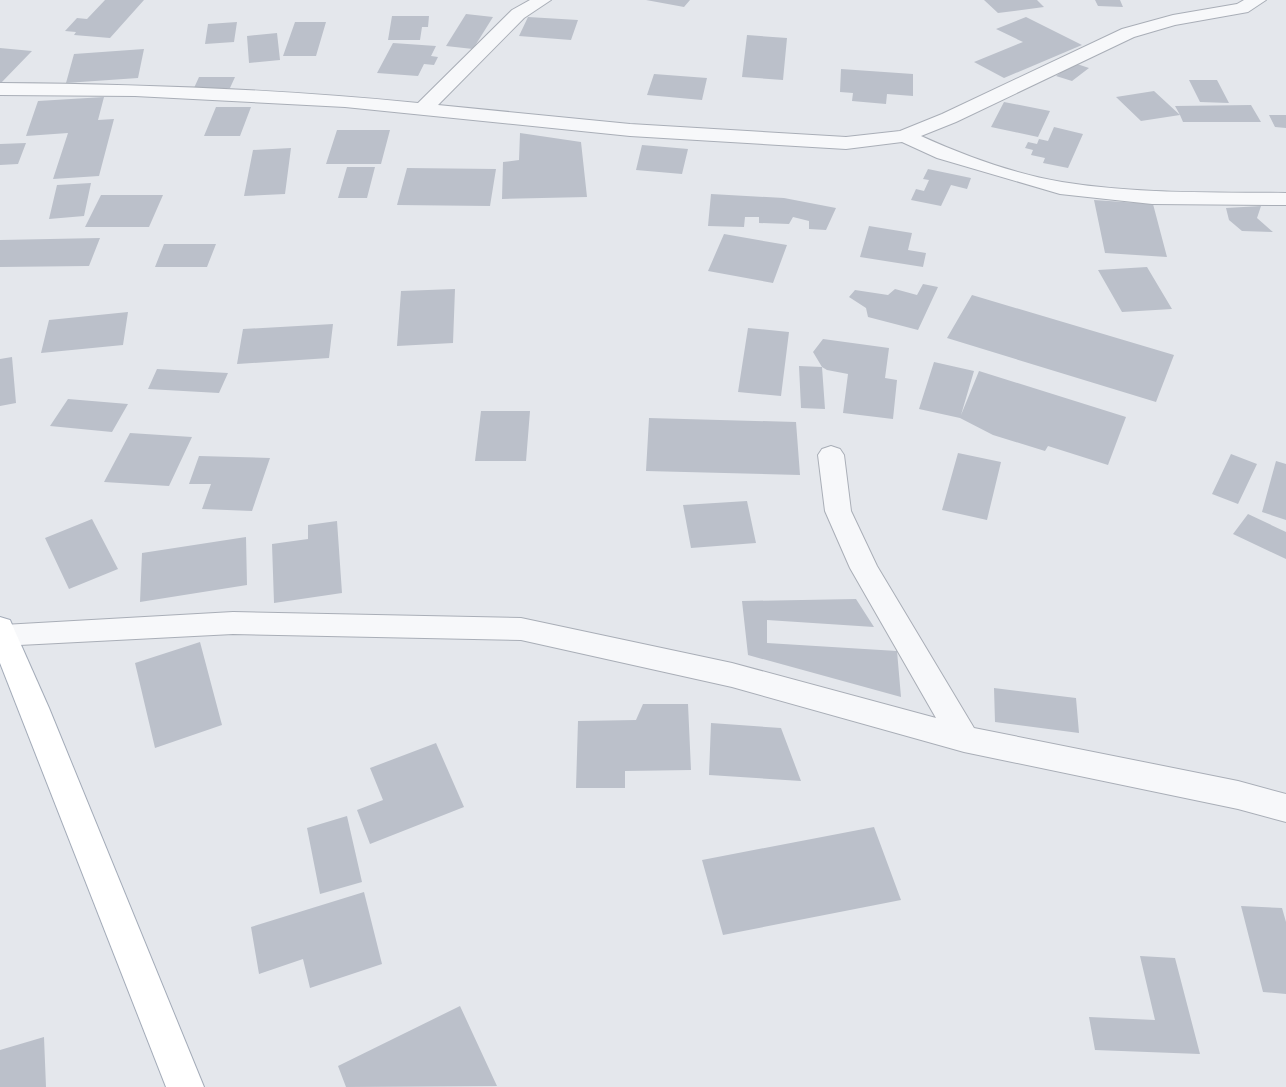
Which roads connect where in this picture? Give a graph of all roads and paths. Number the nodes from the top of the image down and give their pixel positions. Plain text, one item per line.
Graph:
1 (542, 0) edge
2 (1257, 0) edge
3 (0, 89) edge
4 (423, 109) junction
5 (904, 136) junction
6 (1286, 199) edge
7 (831, 455) dead end
8 (2, 632) edge
9 (964, 739) junction
10 (1286, 808) edge
11 (185, 1087) edge

1 - 4 street
2 - 5 street
3 - 4 street
4 - 5 street
5 - 6 street
7 - 9 street
8 - 9 street
8 - 11 main road
9 - 10 street

